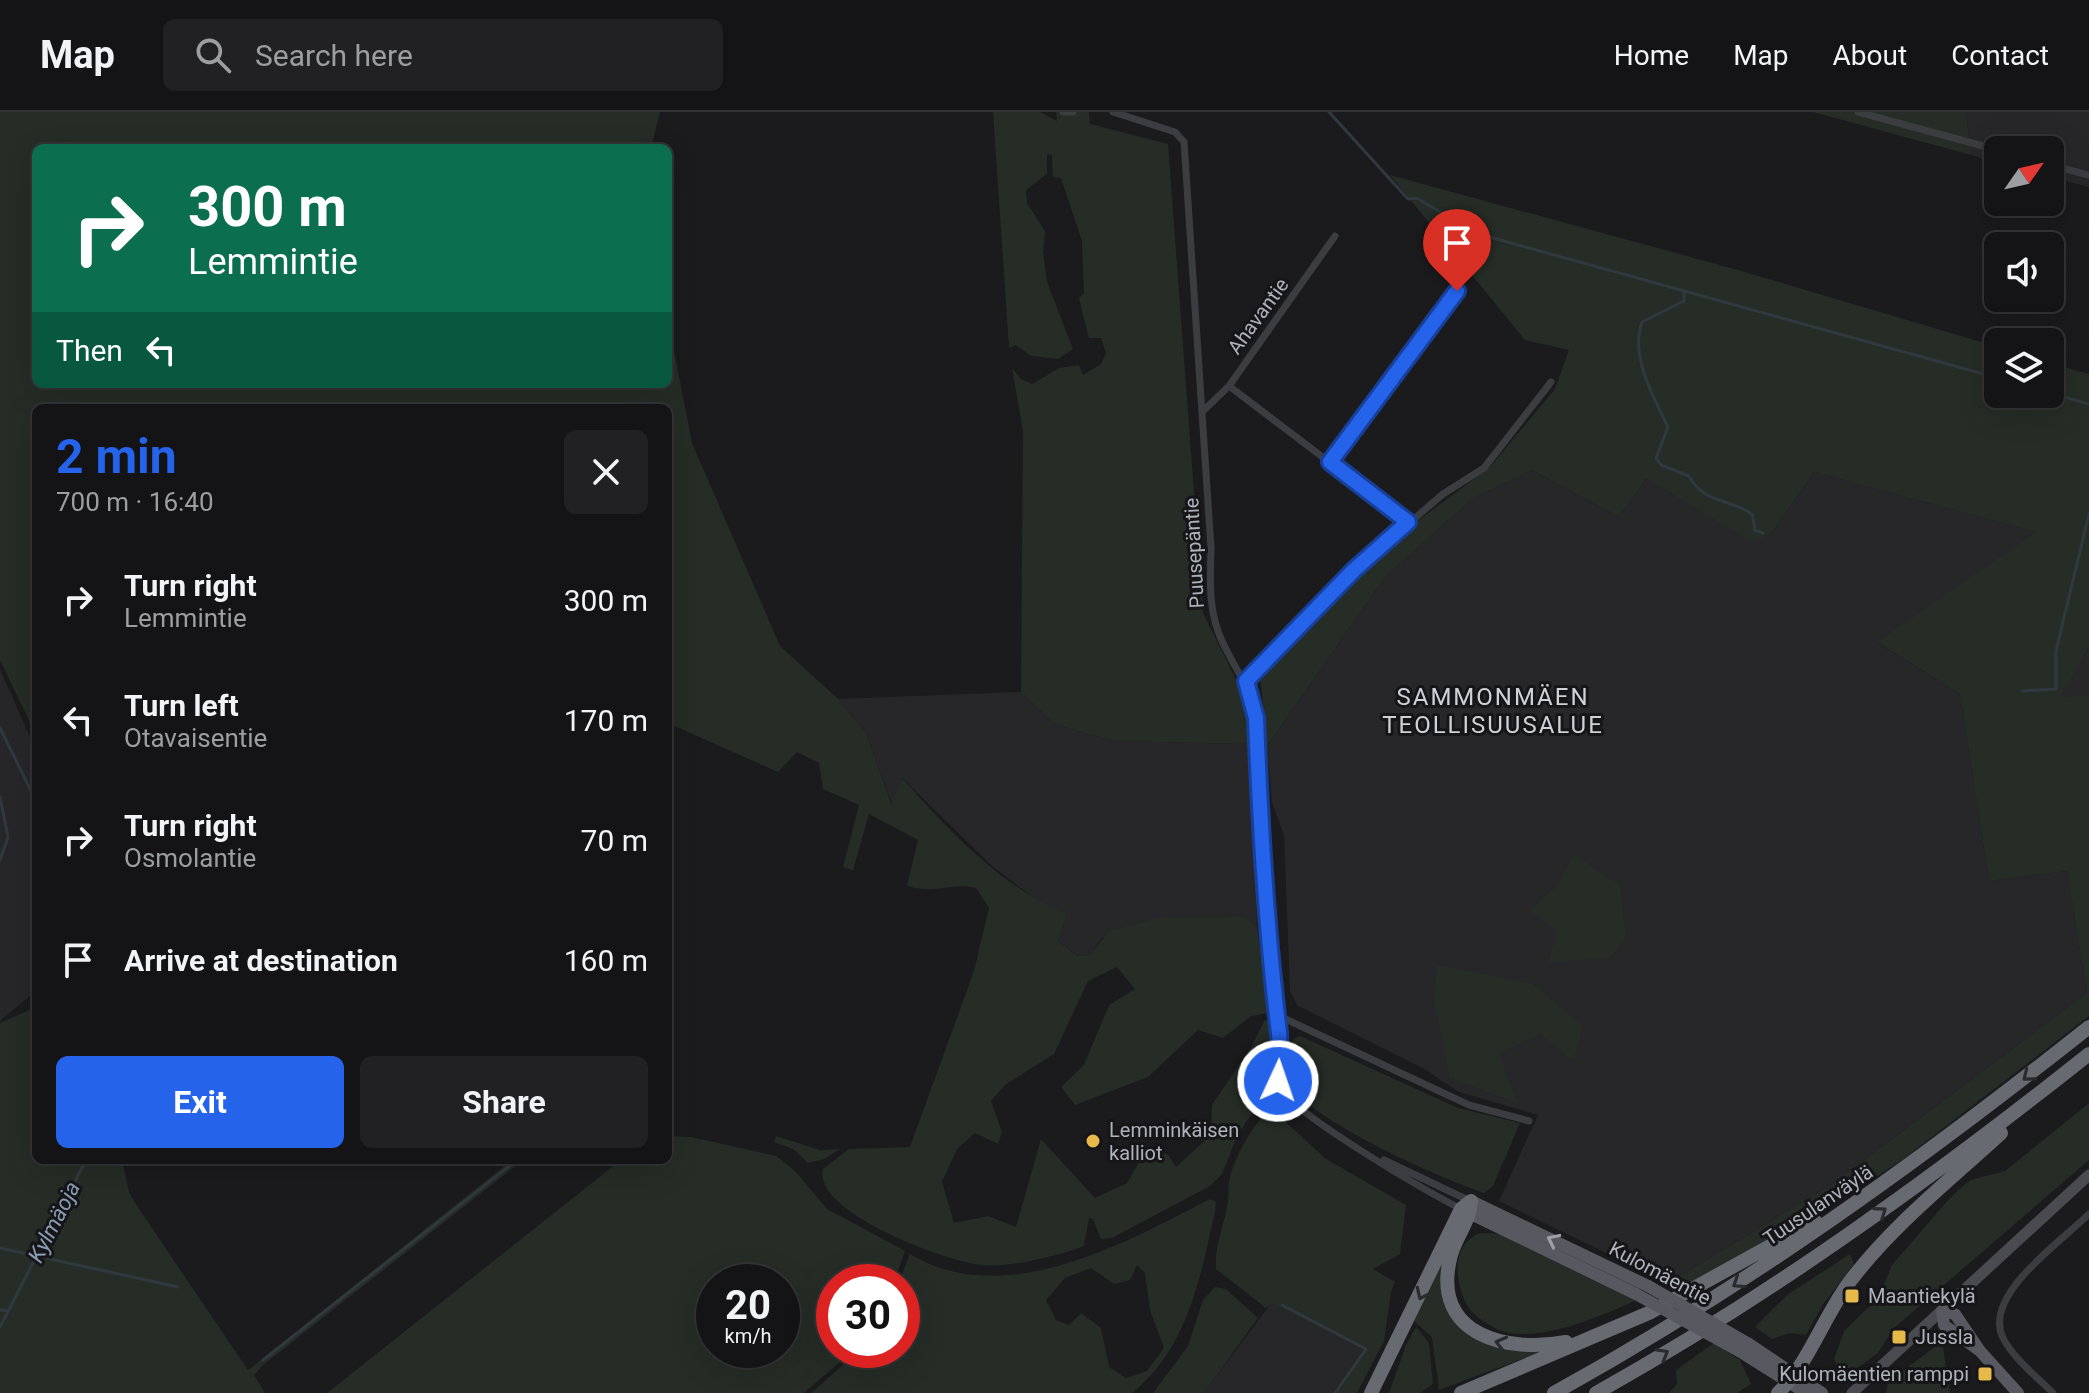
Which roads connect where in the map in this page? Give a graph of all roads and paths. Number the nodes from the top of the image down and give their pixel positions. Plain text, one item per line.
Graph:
1 (1063, 112) edge
2 (1073, 112) edge
3 (1113, 112) edge
4 (1858, 112) edge
5 (1984, 146) edge
6 (2064, 169) edge
7 (2089, 175) edge
8 (1335, 236) dead end
9 (1457, 291) dead end
10 (1551, 382) dead end
11 (1229, 386) junction
12 (1203, 411) junction
13 (1330, 462) junction
14 (1408, 522) junction
15 (1246, 681) junction
16 (1277, 1015) junction
17 (2089, 1027) edge
18 (2089, 1054) edge
19 (2060, 1078) junction
20 (1529, 1121) dead end
21 (1378, 1159) junction
22 (2089, 1175) edge
23 (1896, 1176) junction
24 (1467, 1208) junction
25 (2089, 1214) edge
26 (1942, 1311) junction
27 (1605, 1331) junction
28 (1744, 1347) junction
29 (1792, 1377) junction
30 (1856, 1389) edge
31 (1371, 1393) edge
32 (1461, 1393) edge
33 (1554, 1393) edge
34 (1596, 1393) edge
35 (1778, 1393) edge
36 (1806, 1393) edge
37 (1822, 1393) edge
38 (2018, 1393) edge
39 (2053, 1393) edge

1 - 2 street
3 - 12 street, Puusepäntie
4 - 5 street
6 - 7 street
8 - 11 street, Ahavantie
9 - 13 street
10 - 14 street
11 - 12 street, Ahavantie
11 - 13 street
12 - 15 street, Puusepäntie
13 - 14 street
14 - 15 street
15 - 16 street, Puusepäntie
16 - 20 street
16 - 21 street, Puusepäntie
17 -> 23 highway, Tuusulanväylä
18 - 19 highway, Tuusulanväylä
19 - 29 highway
34 -> 19 highway, Tuusulanväylä
21 - 24 street, Puusepäntie
21 - 24 street, Puusepäntie
22 - 26 main road
23 - 27 highway
23 -> 33 highway, Tuusulanväylä
27 -> 24 highway
24 - 28 main road, Kulomäentie, bridge
28 -> 24 main road, Kulomäentie, bridge
24 -> 31 highway
25 - 39 street
26 - 30 main road
26 - 38 main road
27 - 32 highway
28 - 29 main road, Kulomäentie
29 - 35 highway
29 - 36 main road, Kulomäentie
29 - 37 main road, Kulomäentie

